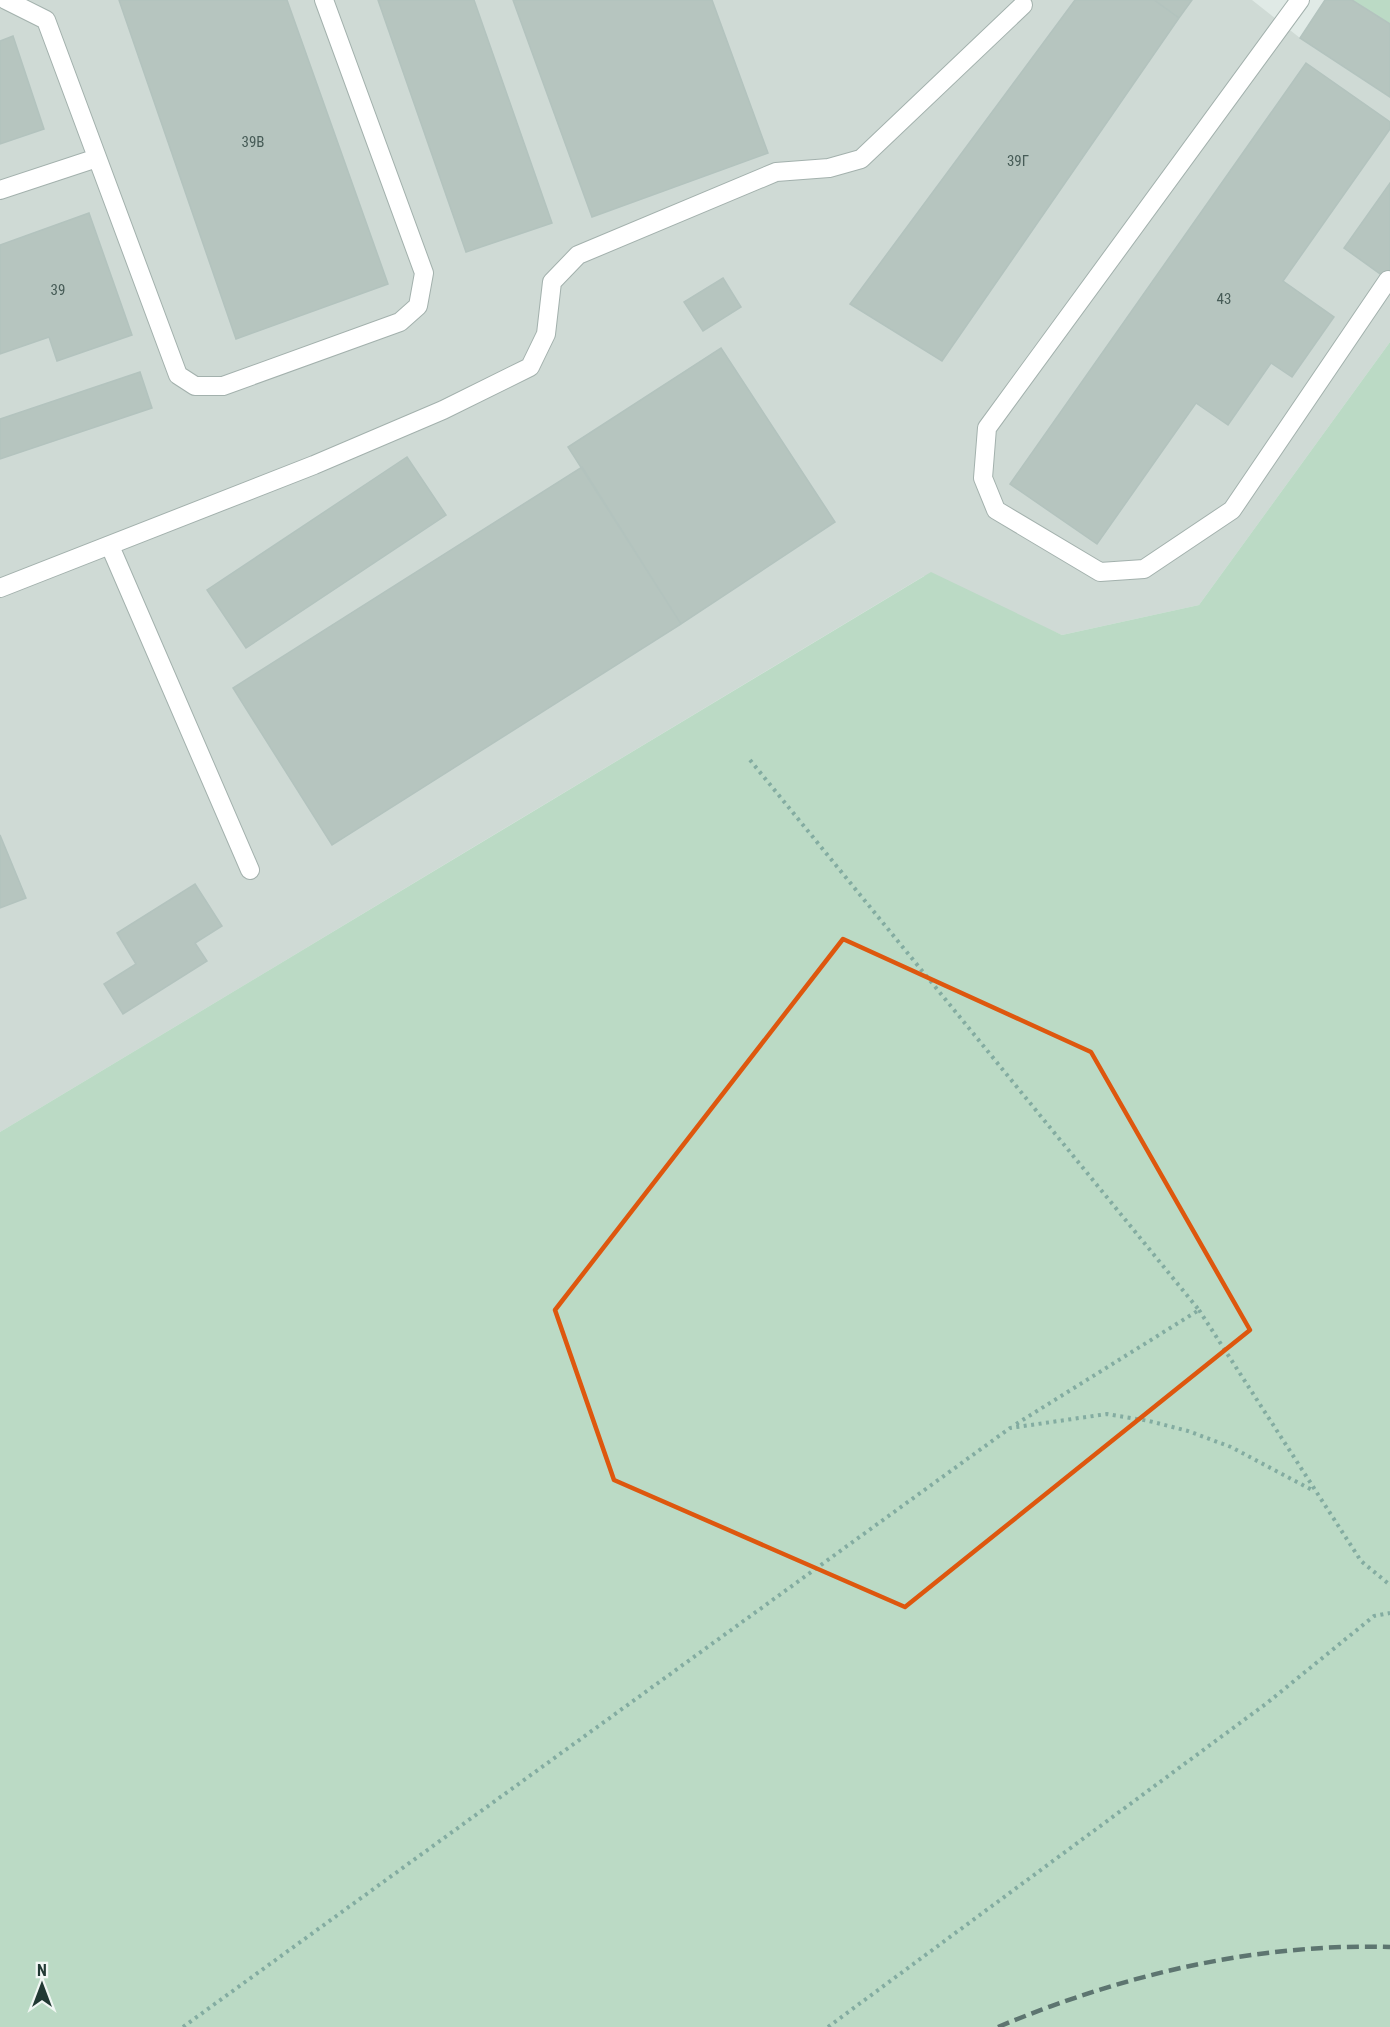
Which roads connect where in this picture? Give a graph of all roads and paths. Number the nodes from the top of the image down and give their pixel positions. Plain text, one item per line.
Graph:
1 (6, 0) edge
2 (324, 0) edge
3 (1300, 0) edge
4 (1023, 5) dead end
5 (97, 158) junction
6 (0, 190) edge
7 (1389, 280) edge
8 (110, 546) junction
9 (0, 588) edge
10 (750, 760) dead end
11 (250, 870) dead end
12 (1199, 1310) junction
13 (1010, 1428) junction
14 (1314, 1491) junction
15 (1390, 1585) edge
16 (1390, 1613) edge
17 (183, 2027) edge
18 (828, 2027) edge

1 - 5 lane
2 - 5 lane
3 - 7 lane
4 - 8 lane
5 - 6 lane
8 - 9 lane
8 - 11 lane
10 - 12 path
12 - 13 path
12 - 14 path
13 - 14 path
13 - 17 path
14 - 15 path
16 - 18 path

